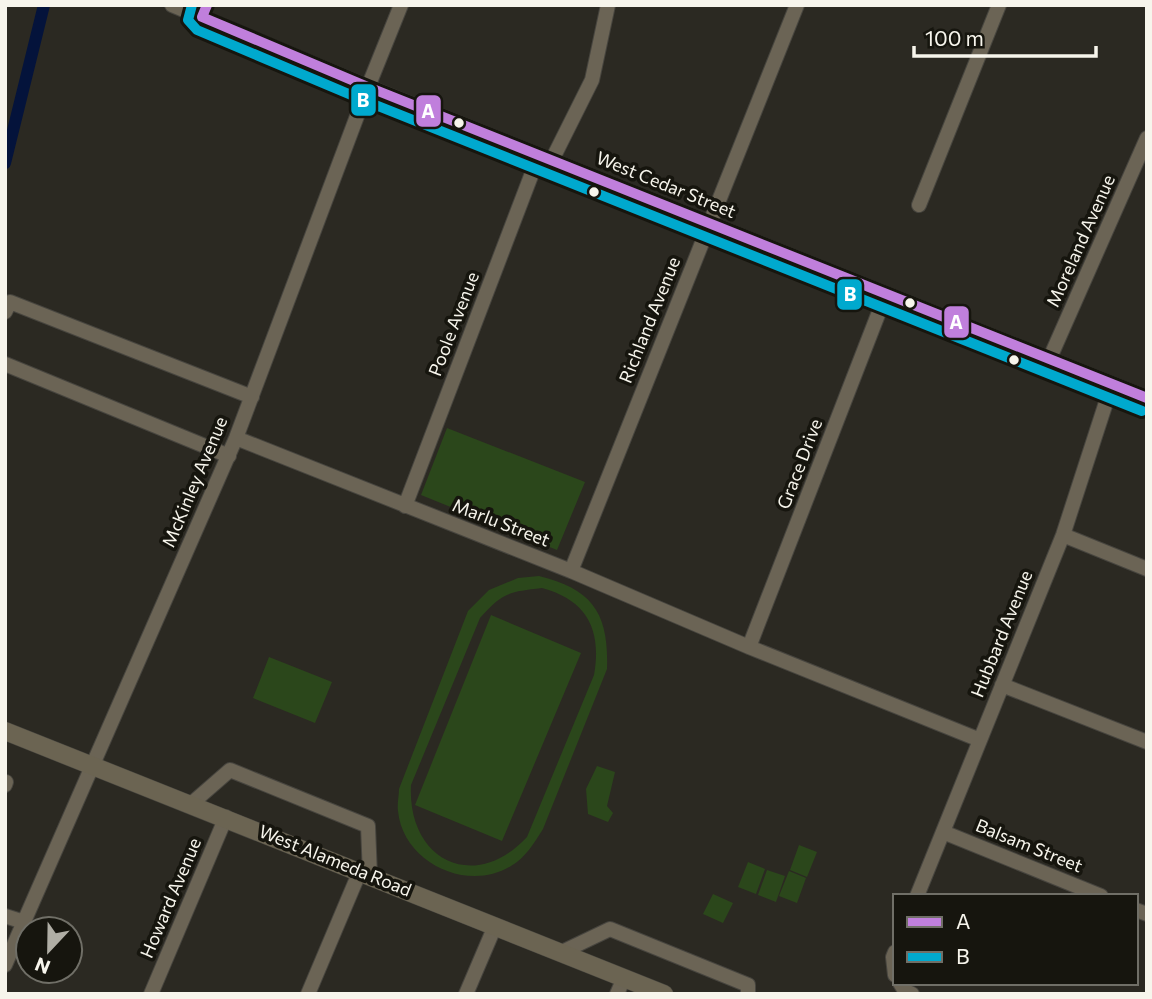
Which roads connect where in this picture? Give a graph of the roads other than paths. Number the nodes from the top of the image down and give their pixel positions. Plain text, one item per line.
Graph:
1 (172, 5) edge
2 (401, 5) edge
3 (608, 5) edge
4 (797, 5) edge
5 (999, 5) edge
6 (204, 11) edge
7 (368, 88) junction
8 (1147, 138) edge
9 (546, 158) junction
10 (1141, 169) edge
11 (919, 205) dead end
12 (710, 223) junction
13 (886, 294) junction
14 (5, 313) edge
15 (1049, 360) junction
16 (5, 364) edge
17 (1112, 384) junction
18 (252, 397) junction
19 (1147, 398) edge
20 (236, 438) junction
21 (229, 456) junction
22 (405, 506) junction
23 (1063, 535) junction
24 (1147, 569) edge
25 (571, 571) junction
26 (749, 647) junction
27 (1002, 685) junction
28 (5, 731) edge
29 (980, 740) junction
30 (1147, 742) edge
31 (92, 764) junction
32 (191, 804) junction
33 (226, 817) junction
34 (943, 832) junction
35 (365, 874) junction
36 (919, 894) edge
37 (1096, 894) edge
38 (27, 915) edge
39 (495, 926) junction
40 (14, 945) edge
41 (562, 952) junction
42 (5, 965) edge
43 (621, 986) edge
44 (151, 994) edge
45 (308, 994) edge
46 (466, 994) edge
47 (664, 994) edge
48 (748, 994) edge

1 - 6 street, West Cedar Street
2 - 7 street, McKinley Avenue
3 - 9 street, Poole Avenue
4 - 12 street, Richland Avenue
5 - 11 street
6 - 7 street, West Cedar Street
7 - 9 street, West Cedar Street
7 - 18 street, McKinley Avenue
8 - 10 street, Moreland Avenue
9 - 12 street, West Cedar Street
9 - 22 street, Poole Avenue
10 - 15 street, Moreland Avenue
12 - 13 street, West Cedar Street
12 - 25 street, Richland Avenue
13 - 15 street, West Cedar Street
13 - 26 street, Grace Drive
14 - 18 street
15 - 17 street, West Cedar Street
16 - 21 street
17 - 19 street, West Cedar Street
17 - 23 street, Hubbard Avenue
18 - 20 street, McKinley Avenue
20 - 21 street, McKinley Avenue
20 - 22 street, Marlu Street
21 - 31 street, McKinley Avenue
22 - 25 street, Marlu Street
23 - 24 street
23 - 27 street, Hubbard Avenue
25 - 26 street, Marlu Street
26 - 29 street, Marlu Street
27 - 29 street, Hubbard Avenue
27 - 30 street
28 - 31 main road, West Alameda Road
29 - 34 street, Hubbard Avenue
31 - 32 main road, West Alameda Road
31 - 38 street, McKinley Avenue
32 - 33 main road, West Alameda Road
32 - 35 street
33 - 35 main road, West Alameda Road
33 - 44 street, Howard Avenue
34 - 36 street, Hubbard Avenue
34 - 37 street, Balsam Street
35 - 39 main road, West Alameda Road
35 - 45 street
39 - 41 main road, West Alameda Road
39 - 46 street
40 - 42 street, McKinley Avenue
41 - 43 main road, West Alameda Road
41 - 48 street
43 - 47 main road, West Alameda Road

